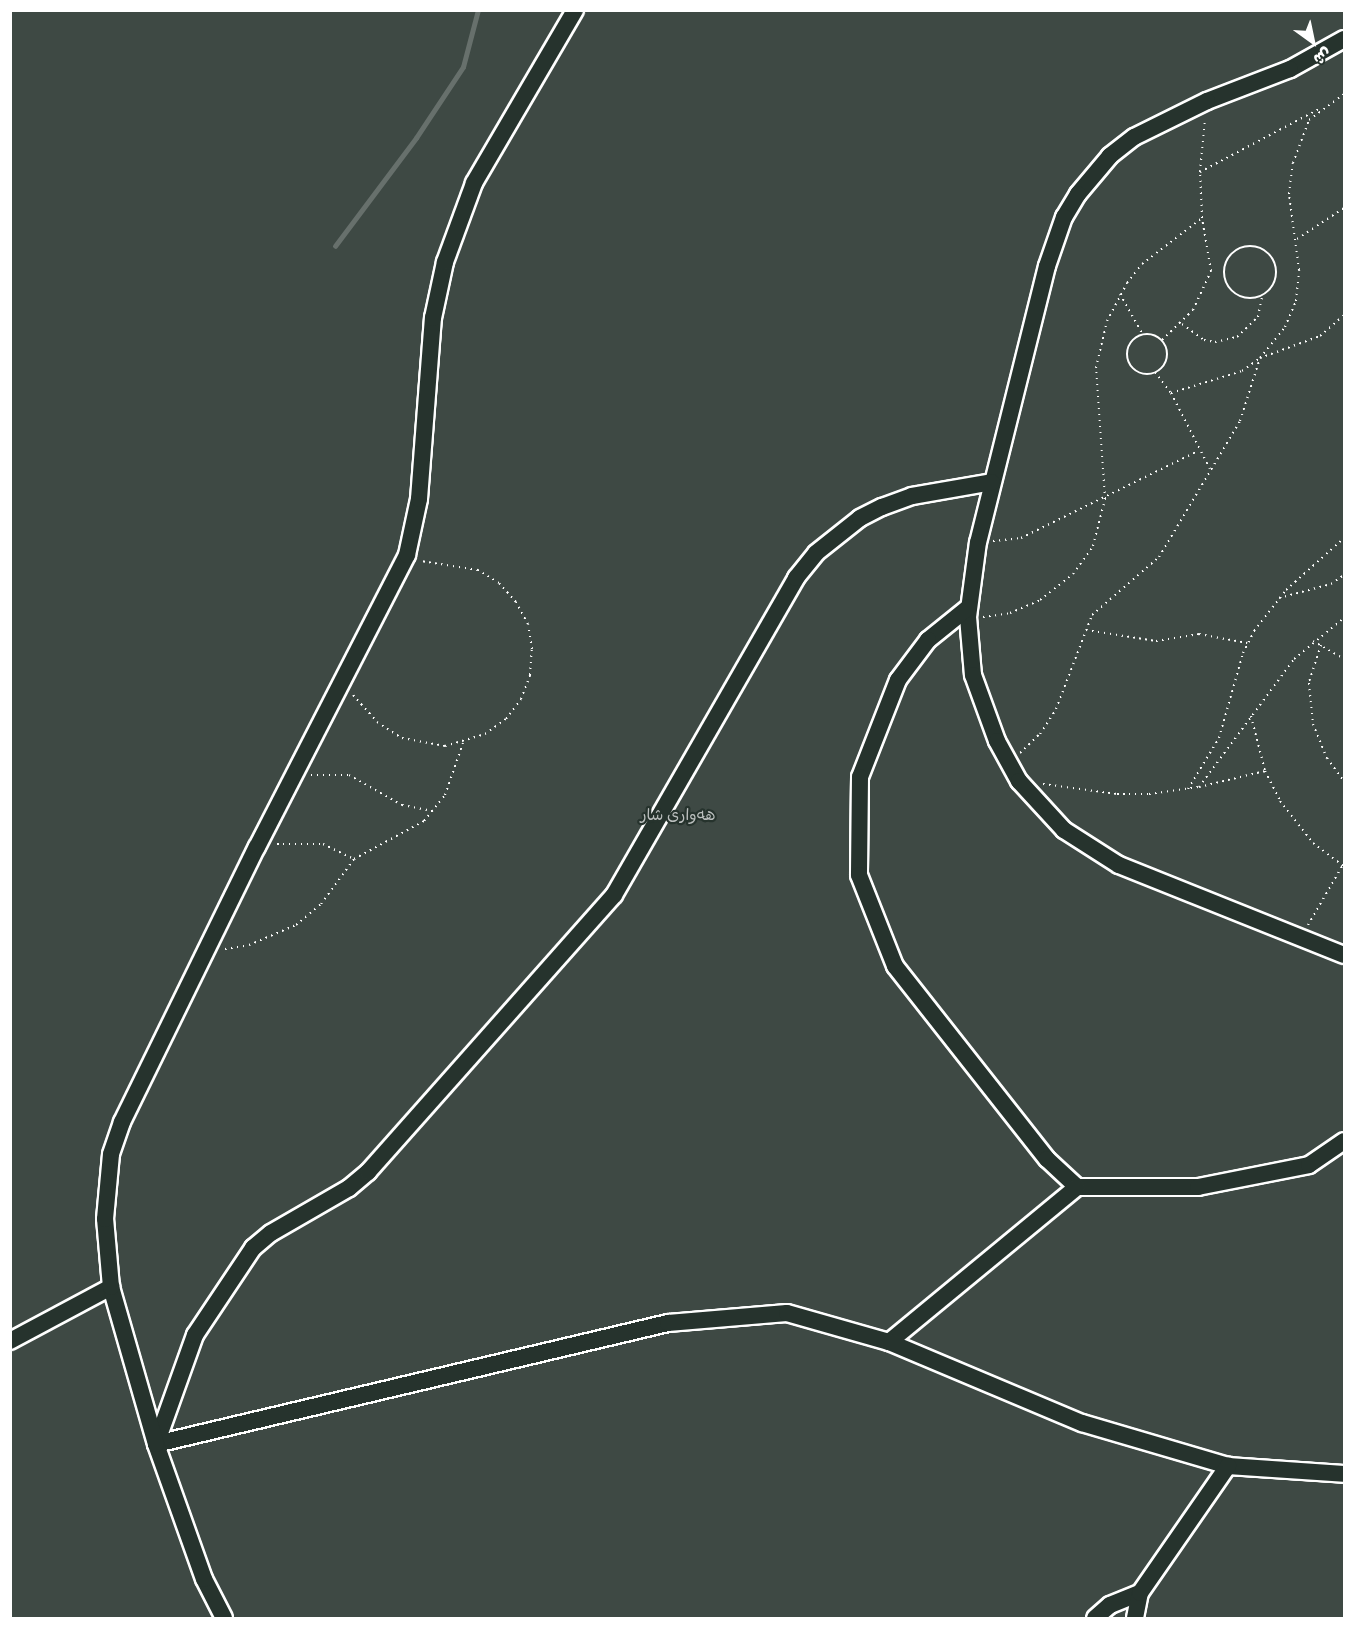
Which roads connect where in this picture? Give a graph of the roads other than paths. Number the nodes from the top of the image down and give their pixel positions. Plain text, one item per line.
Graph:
1 (575, 10) edge
2 (1344, 39) edge
3 (992, 482) junction
4 (968, 612) junction
5 (1344, 955) edge
6 (1344, 1141) edge
7 (1077, 1187) junction
8 (111, 1287) junction
9 (10, 1341) edge
10 (890, 1342) junction
11 (156, 1444) junction
12 (1228, 1466) junction
13 (1344, 1474) edge
14 (1140, 1593) junction
15 (224, 1618) edge
16 (1095, 1618) edge
17 (1135, 1618) edge

1 - 8 street
2 - 3 street
3 - 4 street
3 - 11 street
4 - 5 street
4 - 7 street
6 - 7 street
7 - 10 street
8 - 9 street
8 - 11 street
10 - 11 street
10 - 12 street
11 - 15 street
12 - 13 street
12 - 14 street
14 - 16 street
14 - 17 street

